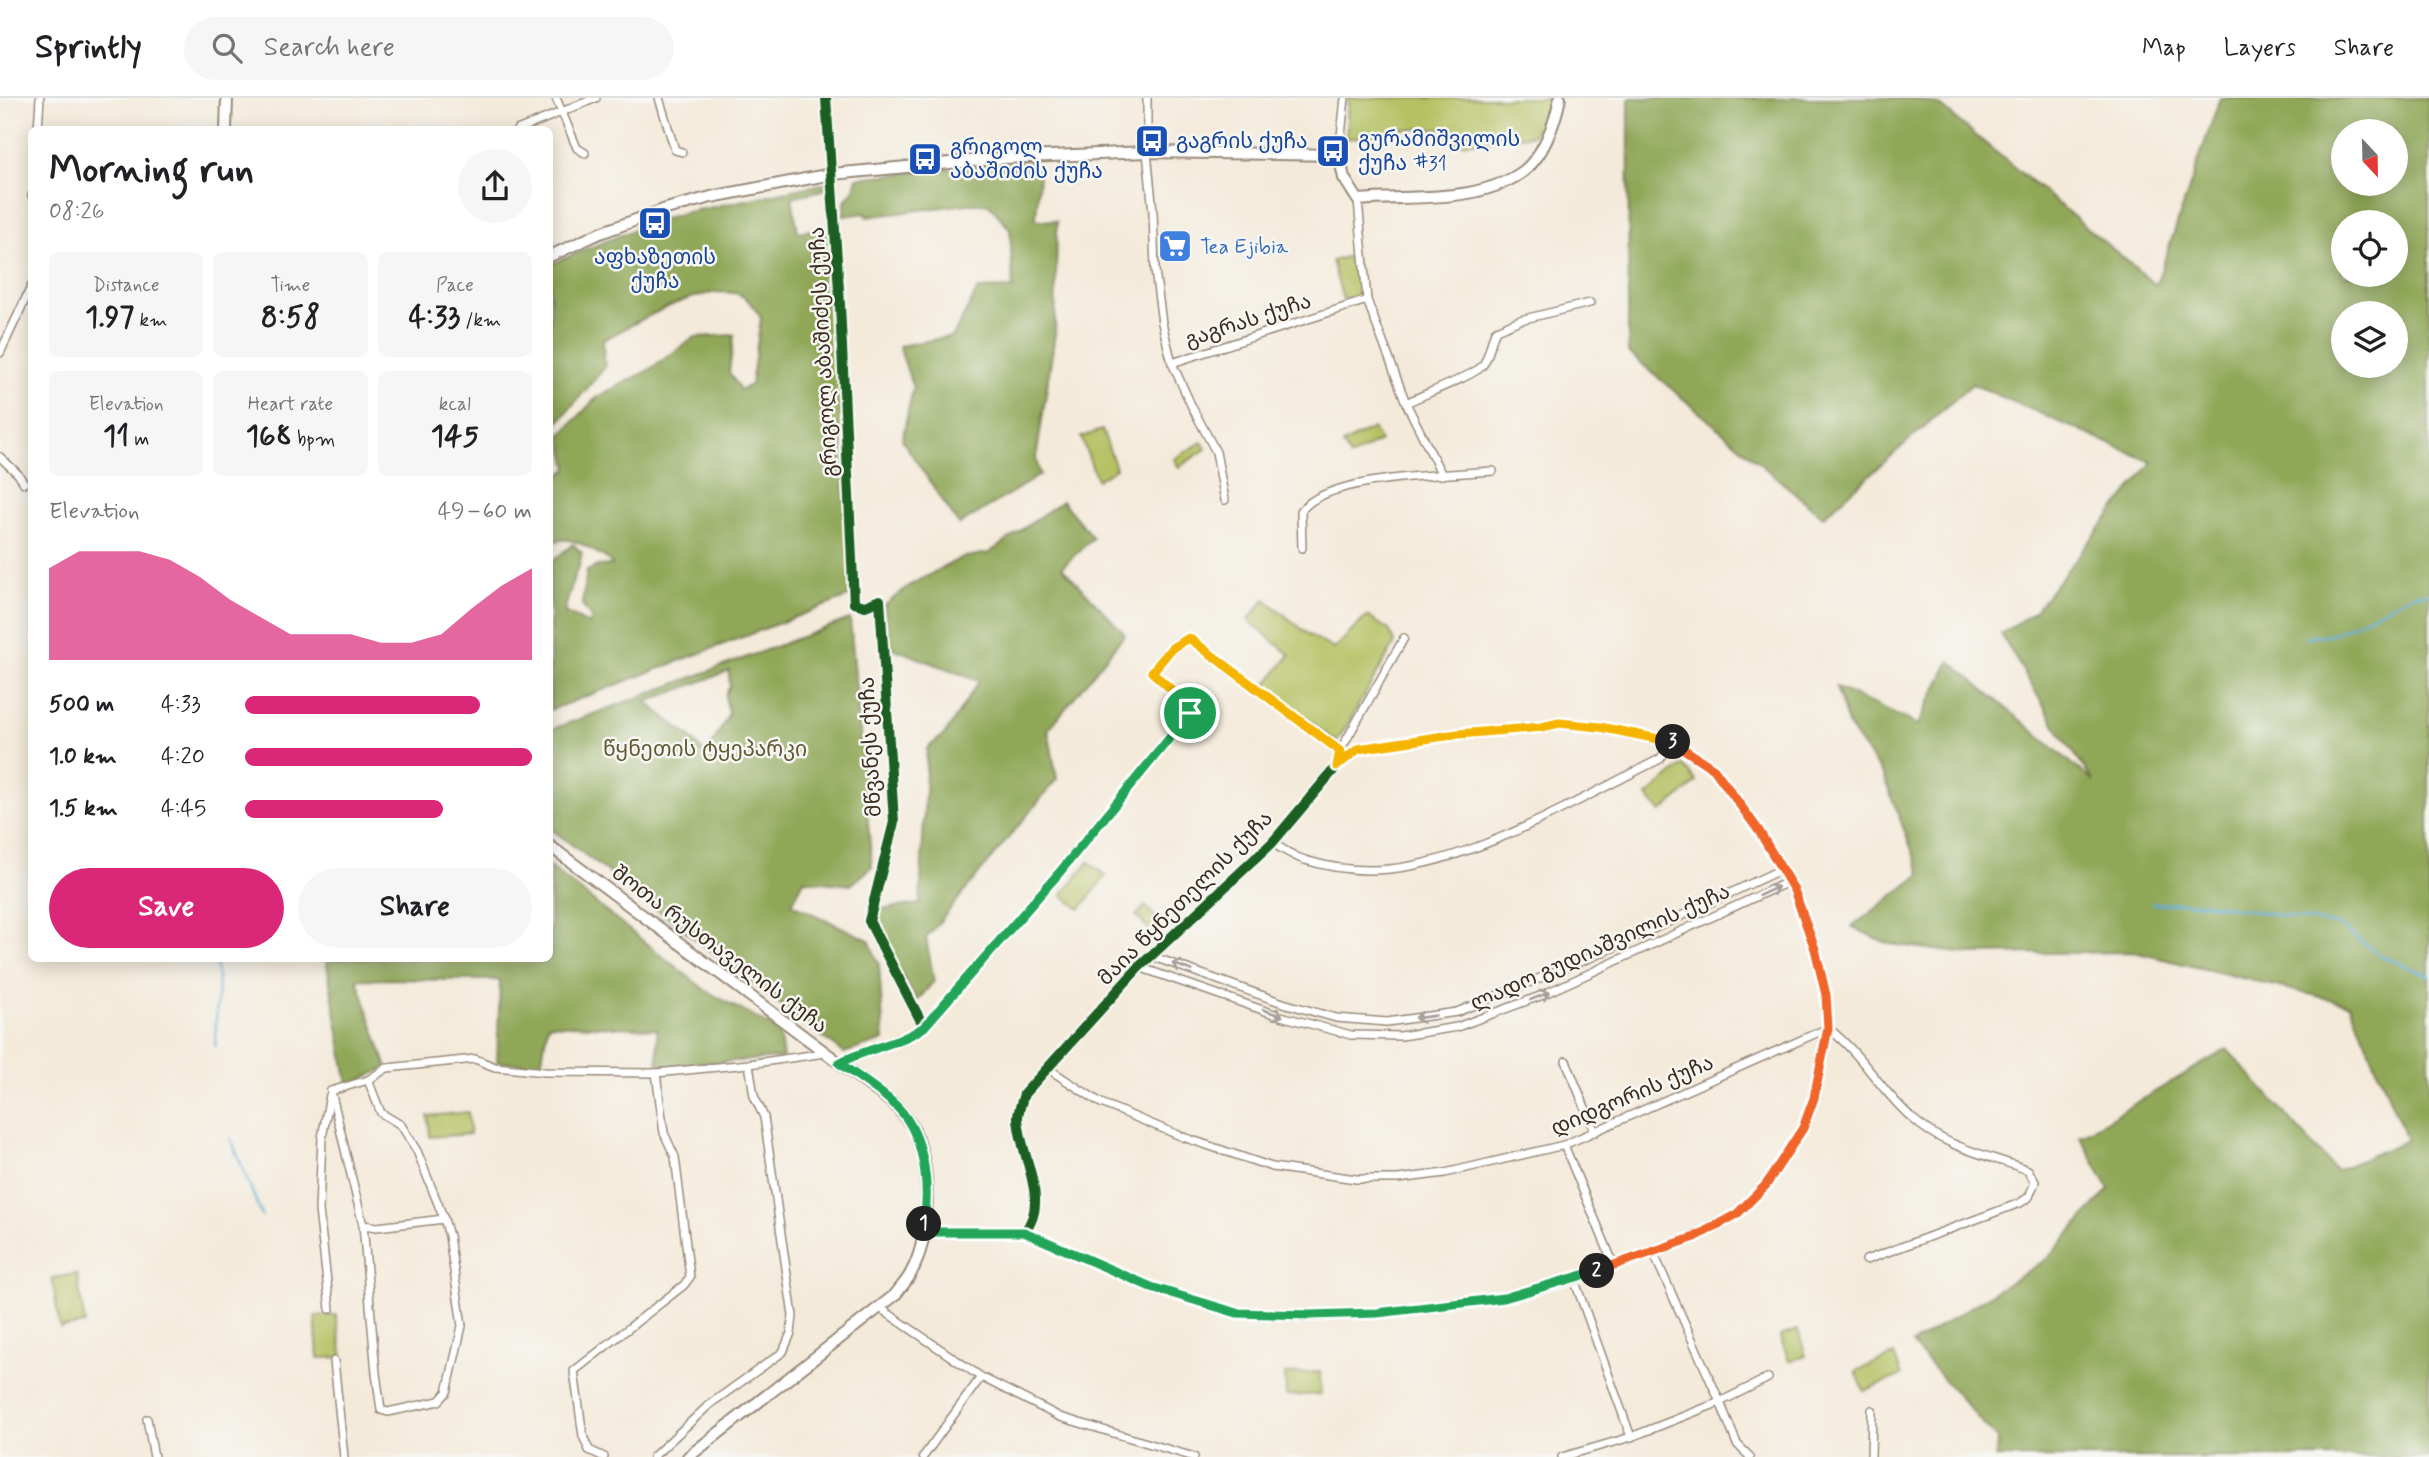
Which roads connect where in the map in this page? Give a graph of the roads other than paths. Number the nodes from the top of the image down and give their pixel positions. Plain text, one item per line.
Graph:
1 (40, 98) edge
2 (227, 98) edge
3 (556, 98) edge
4 (596, 98) edge
5 (659, 98) edge
6 (826, 98) edge
7 (1147, 98) edge
8 (1345, 98) edge
9 (1560, 98) edge
10 (561, 110) junction
11 (38, 126) edge
12 (226, 126) edge
13 (526, 126) edge
14 (682, 152) dead end
15 (1147, 152) junction
16 (585, 153) dead end
17 (1339, 155) junction
18 (832, 174) junction
19 (1358, 200) junction
20 (553, 255) edge
21 (28, 294) edge
22 (1367, 300) junction
23 (1590, 303) dead end
24 (0, 353) edge
25 (1172, 363) junction
26 (1406, 403) junction
27 (0, 457) edge
28 (1493, 471) dead end
29 (1443, 475) junction
30 (24, 483) dead end
31 (1225, 500) dead end
32 (1302, 548) dead end
33 (855, 603) joint
34 (1404, 638) dead end
35 (1673, 742) junction
36 (1340, 751) junction
37 (1337, 766) junction
38 (1272, 843) junction
39 (553, 848) edge
40 (1782, 870) junction
41 (1788, 882) junction
42 (1664, 923) junction
43 (1670, 937) junction
44 (1151, 956) junction
45 (1139, 967) junction
46 (1211, 977) junction
47 (1244, 989) junction
48 (1207, 990) junction
49 (1239, 1001) junction
50 (1472, 1006) junction
51 (1479, 1019) junction
52 (924, 1027) junction
53 (1828, 1028) junction
54 (825, 1053) junction
55 (1566, 1061) dead end
56 (839, 1063) junction
57 (750, 1064) junction
58 (1047, 1068) junction
59 (656, 1073) junction
60 (368, 1080) junction
61 (331, 1091) junction
62 (1595, 1132) junction
63 (1564, 1145) junction
64 (444, 1219) junction
65 (363, 1225) junction
66 (923, 1232) junction
67 (1024, 1232) junction
68 (1653, 1252) junction
69 (1867, 1260) dead end
70 (1614, 1265) junction
71 (1574, 1279) junction
72 (880, 1308) junction
73 (331, 1309) dead end
74 (334, 1361) dead end
75 (981, 1377) junction
76 (1768, 1378) dead end
77 (1720, 1402) junction
78 (1872, 1410) dead end
79 (147, 1419) dead end
80 (1631, 1437) junction
81 (154, 1457) edge
82 (344, 1457) edge
83 (604, 1457) edge
84 (653, 1457) edge
85 (688, 1457) edge
86 (923, 1457) edge
87 (1194, 1457) edge
88 (1562, 1457) edge
89 (1750, 1457) edge
90 (1871, 1457) edge

1 - 11 street
2 - 12 street
3 - 10 street
4 - 10 street
5 - 14 street
6 - 18 street, გრიგოლ აბაშიძეს ქუჩა
7 - 15 street, გაგრას ქუჩა
8 - 17 street
9 - 19 street
10 - 13 street
10 - 16 street
15 - 17 street
15 - 18 street
15 - 25 street, გაგრას ქუჩა
17 - 19 street
18 - 20 street
18 - 33 street, გრიგოლ აბაშიძეს ქუჩა
19 - 22 street
21 - 24 street
22 - 25 street, გაგრას ქუჩა
22 - 26 street
23 - 26 street
25 - 31 street
26 - 29 street
27 - 30 street
28 - 29 street
29 - 32 street
33 - 52 street, მწვანეს ქუჩა
34 - 36 street
35 - 37 street, მაია წყნეთელის ქუჩა
35 - 38 street
35 - 40 street, მაია წყნეთელის ქუჩა
36 - 37 street
36 - 52 street
37 - 38 street, მაია წყნეთელის ქუჩა
38 - 44 street, მაია წყნეთელის ქუჩა
39 - 54 street, შოთა რუსთაველის ქუჩა
40 - 41 street, მაია წყნეთელის ქუჩა
40 - 42 street, ლადო გუდიაშვილის ქუჩა
43 -> 41 street, ლადო გუდიაშვილის ქუჩა
41 - 53 street, მაია წყნეთელის ქუჩა
42 - 43 street
42 - 50 street, ლადო გუდიაშვილის ქუჩა
51 -> 43 street, ლადო გუდიაშვილის ქუჩა
44 - 45 street, მაია წყნეთელის ქუჩა
46 -> 44 street, ლადო გუდიაშვილის ქუჩა
45 - 48 street, ლადო გუდიაშვილის ქუჩა
45 - 58 street, მაია წყნეთელის ქუჩა
46 - 47 street, ლადო გუდიაშვილის ქუჩა
46 - 48 street
47 - 49 street
50 -> 47 street, ლადო გუდიაშვილის ქუჩა
48 - 49 street, ლადო გუდიაშვილის ქუჩა
49 -> 51 street, ლადო გუდიაშვილის ქუჩა
50 - 51 street
52 - 56 street
53 - 62 street, დიდგორის ქუჩა
53 - 68 street, მაია წყნეთელის ქუჩა
53 - 69 street
54 - 56 street, შოთა რუსთაველის ქუჩა
54 - 57 street
55 - 62 street
56 - 66 street, შოთა რუსთაველის ქუჩა
57 - 59 street
57 - 84 street
58 - 63 street, დიდგორის ქუჩა
58 - 67 street, მაია წყნეთელის ქუჩა
59 - 60 street
59 - 83 street
60 - 61 street
60 - 64 street
61 - 65 street
61 - 73 street
62 - 63 street, დიდგორის ქუჩა
63 - 70 street
64 - 65 street
64 - 65 street
66 - 67 street
66 - 72 street, შოთა რუსთაველის ქუჩა
67 - 71 street, მაია წყნეთელის ქუჩა
68 - 70 street, მაია წყნეთელის ქუჩა
68 - 77 street
70 - 71 street, მაია წყნეთელის ქუჩა
71 - 80 street
72 - 75 street
72 - 85 street, შოთა რუსთაველის ქუჩა
74 - 82 street
75 - 86 street
75 - 87 street
76 - 77 street
77 - 80 street
77 - 89 street
78 - 90 street
79 - 81 street
80 - 88 street

